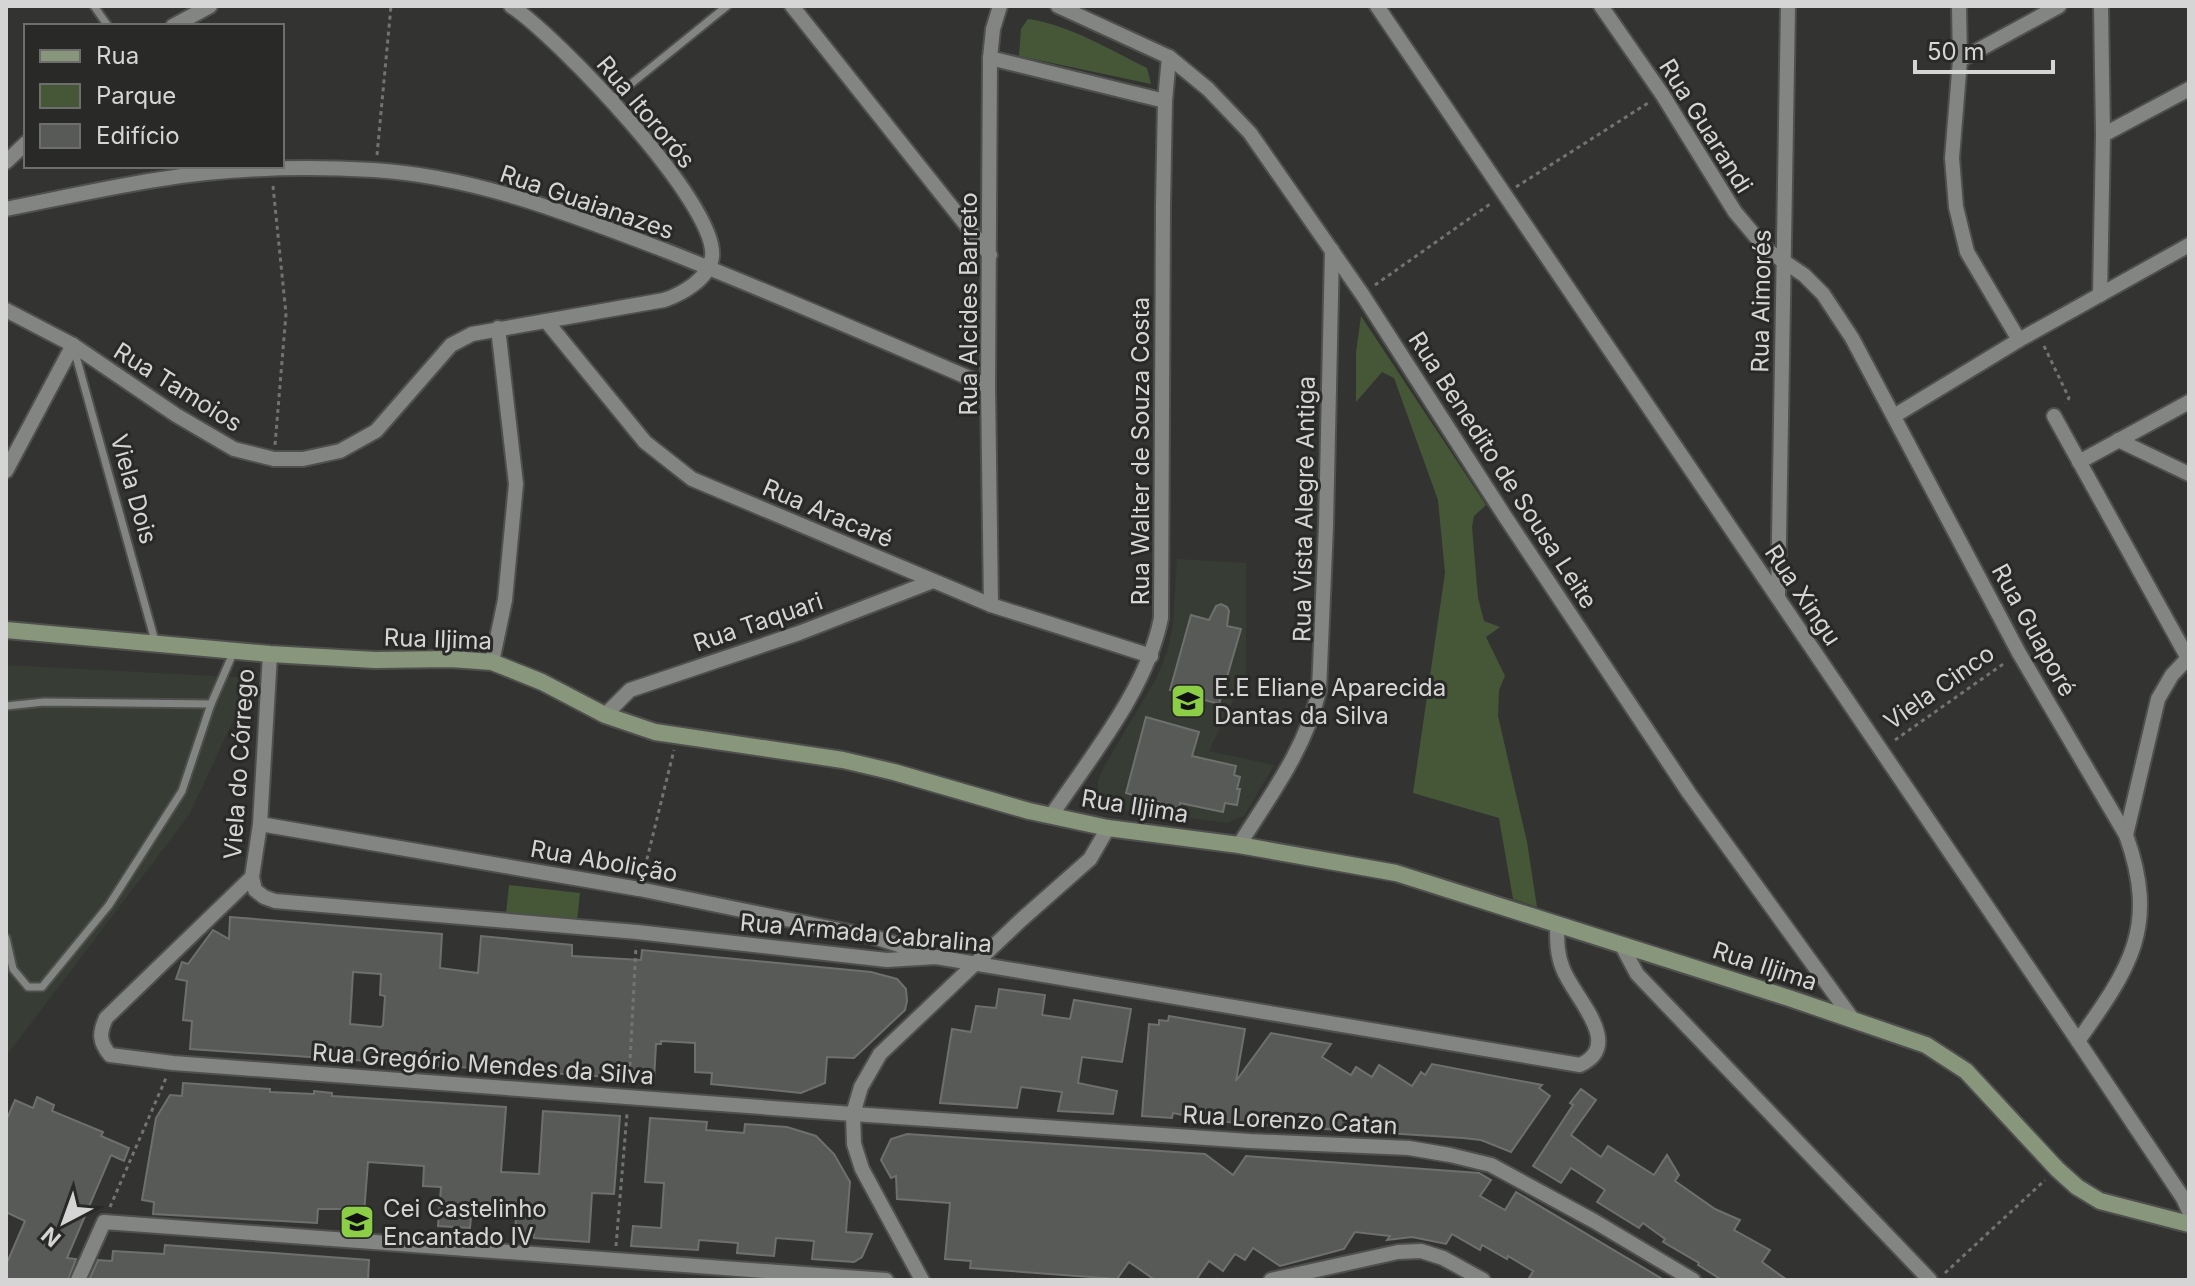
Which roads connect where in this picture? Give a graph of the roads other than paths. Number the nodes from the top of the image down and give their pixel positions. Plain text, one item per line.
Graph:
1 (94, 6) edge
2 (210, 6) edge
3 (511, 6) edge
4 (727, 6) edge
5 (792, 6) edge
6 (1058, 6) edge
7 (1377, 6) edge
8 (1601, 6) edge
9 (1788, 6) edge
10 (1959, 6) edge
11 (2059, 6) edge
12 (2101, 6) edge
13 (994, 8) edge
14 (107, 24) edge
15 (177, 24) edge
16 (1169, 57) junction
17 (990, 58) junction
18 (1960, 60) junction
19 (2189, 89) edge
20 (611, 100) junction
21 (1165, 101) junction
22 (2103, 135) junction
23 (24, 145) edge
24 (6, 162) edge
25 (6, 209) edge
26 (2189, 245) edge
27 (1332, 250) junction
28 (990, 255) junction
29 (1784, 261) junction
30 (709, 268) junction
31 (2100, 295) junction
32 (6, 310) edge
33 (547, 322) junction
34 (498, 328) junction
35 (2019, 340) junction
36 (73, 345) junction
37 (988, 386) junction
38 (2189, 402) edge
39 (1894, 416) junction
40 (2054, 416) dead end
41 (2118, 440) junction
42 (2079, 462) junction
43 (6, 471) edge
44 (2189, 474) edge
45 (933, 581) junction
46 (1778, 597) junction
47 (991, 605) junction
48 (6, 630) edge
49 (156, 643) junction
50 (234, 651) junction
51 (270, 654) junction
52 (1151, 656) junction
53 (2188, 659) edge
54 (492, 662) junction
55 (211, 704) junction
56 (6, 706) edge
57 (605, 715) junction
58 (1051, 816) junction
59 (260, 824) junction
60 (1108, 828) junction
61 (2126, 835) junction
62 (1239, 845) junction
63 (252, 877) junction
64 (1557, 926) junction
65 (6, 938) edge
66 (1622, 946) junction
67 (936, 957) junction
68 (977, 963) junction
69 (1854, 1021) junction
70 (2078, 1041) junction
71 (853, 1114) junction
72 (2189, 1211) edge
73 (2189, 1224) edge
74 (78, 1280) edge
75 (886, 1280) edge
76 (922, 1280) edge
77 (1271, 1280) edge
78 (1483, 1280) edge
79 (1693, 1280) edge
80 (1930, 1280) edge

1 - 14 lane
2 - 15 street
3 - 20 street, Rua Itororós
4 - 20 lane
5 - 28 street
6 - 16 street, Rua Benedito de Sousa Leite
7 - 46 street, Rua Xingu
8 - 29 street, Rua Guarandi
9 - 29 street, Rua Aimorés
10 - 18 street
11 - 18 street
12 - 22 street
13 - 17 street, Rua Alcides Barreto
16 - 21 street, Rua Walter de Souza Costa
16 - 27 street, Rua Benedito de Sousa Leite
17 - 21 street
17 - 28 street, Rua Alcides Barreto
18 - 35 street
19 - 22 street
20 - 30 street, Rua Itororós
21 - 52 street, Rua Walter de Souza Costa
22 - 31 street
23 - 24 street
25 - 30 street, Rua Guaianazes
26 - 31 street
27 - 62 street, Rua Vista Alegre Antiga
27 - 69 street, Rua Benedito de Sousa Leite
28 - 37 street, Rua Alcides Barreto
29 - 39 street, Rua Guaporé
29 - 46 street, Rua Aimorés
30 - 33 street, Rua Tamoios
30 - 37 street, Rua Guaianazes
31 - 35 street
32 - 36 street, Rua Tamoios
33 - 34 street, Rua Tamoios
33 - 45 street, Rua Aracaré
34 - 36 street, Rua Tamoios
34 - 54 street
35 - 39 street
36 - 43 street
36 - 49 lane, Viela Dois
37 - 47 street, Rua Alcides Barreto
38 - 41 street
39 - 61 street, Rua Guaporé
40 - 42 street
41 - 42 street
41 - 44 street
42 - 53 street
45 - 47 street, Rua Aracaré
45 - 57 street, Rua Taquari
46 - 70 street, Rua Xingu
47 - 52 street, Rua Aracaré
48 - 49 main road, Rua Iljima
49 - 50 main road, Rua Iljima
50 - 51 main road, Rua Iljima
50 - 55 lane
51 - 54 main road, Rua Iljima
51 - 59 street, Viela do Córrego
52 - 58 street, Rua Walter de Souza Costa
53 - 61 street
54 - 57 main road, Rua Iljima
55 - 56 lane
55 - 65 lane
57 - 58 main road, Rua Iljima
58 - 60 main road, Rua Iljima
59 - 63 street, Viela do Córrego
59 - 67 street, Rua Abolição
60 - 62 main road, Rua Iljima
60 - 68 street
61 - 70 street, Rua Guaporé
62 - 64 main road, Rua Iljima
63 - 67 street, Rua Armada Cabralina
63 - 71 street, Rua Gregório Mendes da Silva
64 - 66 main road, Rua Iljima
64 - 68 street, Rua Armada Cabralina
66 - 69 main road, Rua Iljima
66 - 80 street
67 - 68 street, Rua Armada Cabralina
68 - 71 street
69 - 73 main road, Rua Iljima
70 - 72 street, Rua Xingu
71 - 76 street
71 - 79 street, Rua Lorenzo Catan
74 - 75 street
77 - 78 street

